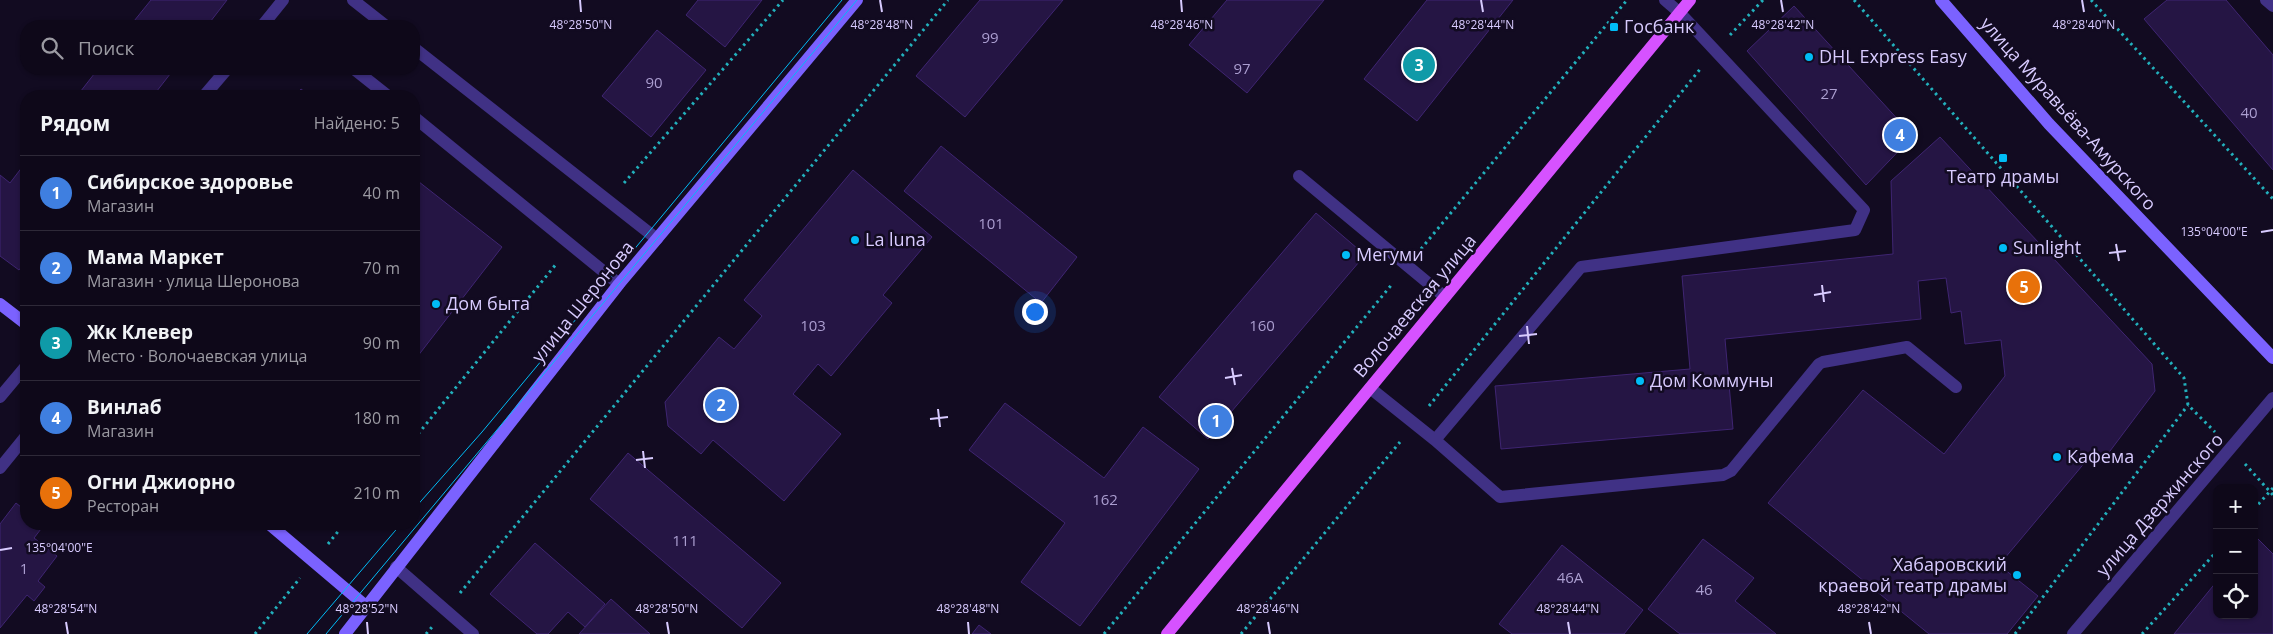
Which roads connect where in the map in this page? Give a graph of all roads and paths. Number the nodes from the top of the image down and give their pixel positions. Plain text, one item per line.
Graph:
1 (283, 0) edge
2 (353, 0) edge
3 (858, 0) edge
4 (948, 0) edge
5 (1626, 0) edge
6 (1665, 0) edge
7 (1690, 0) edge
8 (1763, 0) edge
9 (1854, 0) edge
10 (1942, 0) edge
11 (2091, 0) edge
12 (2266, 0) edge
13 (2273, 6) edge
14 (1680, 13) junction
15 (267, 20) edge
16 (378, 20) edge
17 (1715, 51) junction
18 (420, 53) edge
19 (222, 75) edge
20 (362, 75) edge
21 (209, 90) edge
22 (380, 90) edge
23 (420, 123) edge
24 (1298, 176) dead end
25 (2273, 199) edge
26 (657, 239) junction
27 (1407, 266) junction
28 (619, 284) junction
29 (1445, 297) junction
30 (0, 304) edge
31 (20, 316) edge
32 (2273, 358) edge
33 (20, 373) edge
34 (1956, 387) dead end
35 (1370, 388) junction
36 (0, 397) edge
37 (2273, 398) edge
38 (2188, 405) junction
39 (1415, 424) junction
40 (1435, 440) junction
41 (20, 443) edge
42 (2232, 449) junction
43 (0, 468) edge
44 (2271, 490) edge
45 (2273, 495) edge
46 (2258, 505) edge
47 (276, 530) edge
48 (2213, 554) edge
49 (396, 567) junction
50 (367, 607) junction
51 (446, 610) junction
52 (345, 634) edge
53 (426, 634) edge
54 (474, 634) edge
55 (1104, 634) edge
56 (1167, 634) edge
57 (1241, 634) edge
58 (2015, 634) edge
59 (2074, 634) edge
60 (2142, 634) edge

1 - 15 street
2 - 16 street
3 - 26 main road, улица Шеронова
4 - 51 path
5 - 27 path
6 - 14 street
7 - 14 main road, Волочаевская улица
8 - 17 path
9 - 38 path
10 - 32 main road, улица Муравьёва-Амурского
11 - 25 path
12 - 13 street
14 - 17 street
14 - 29 main road, Волочаевская улица
17 - 39 path
17 - 40 street
18 - 26 street
19 - 21 street
20 - 22 street
23 - 28 street
24 - 27 street
26 - 28 main road, улица Шеронова
27 - 29 street
27 - 55 path
28 - 49 main road, улица Шеронова
29 - 35 main road, Волочаевская улица
30 - 31 main road
33 - 36 street
34 - 40 street
35 - 39 street
35 - 56 main road, Волочаевская улица
37 - 42 street, улица Дзержинского
38 - 42 path
38 - 58 path
39 - 40 street
39 - 57 path
41 - 43 street
42 - 44 path
42 - 59 street, улица Дзержинского
44 - 45 path
44 - 46 path
47 - 50 main road
48 - 60 path
49 - 50 main road, улица Шеронова
49 - 51 street
50 - 52 main road, улица Шеронова
51 - 53 path
51 - 54 street

